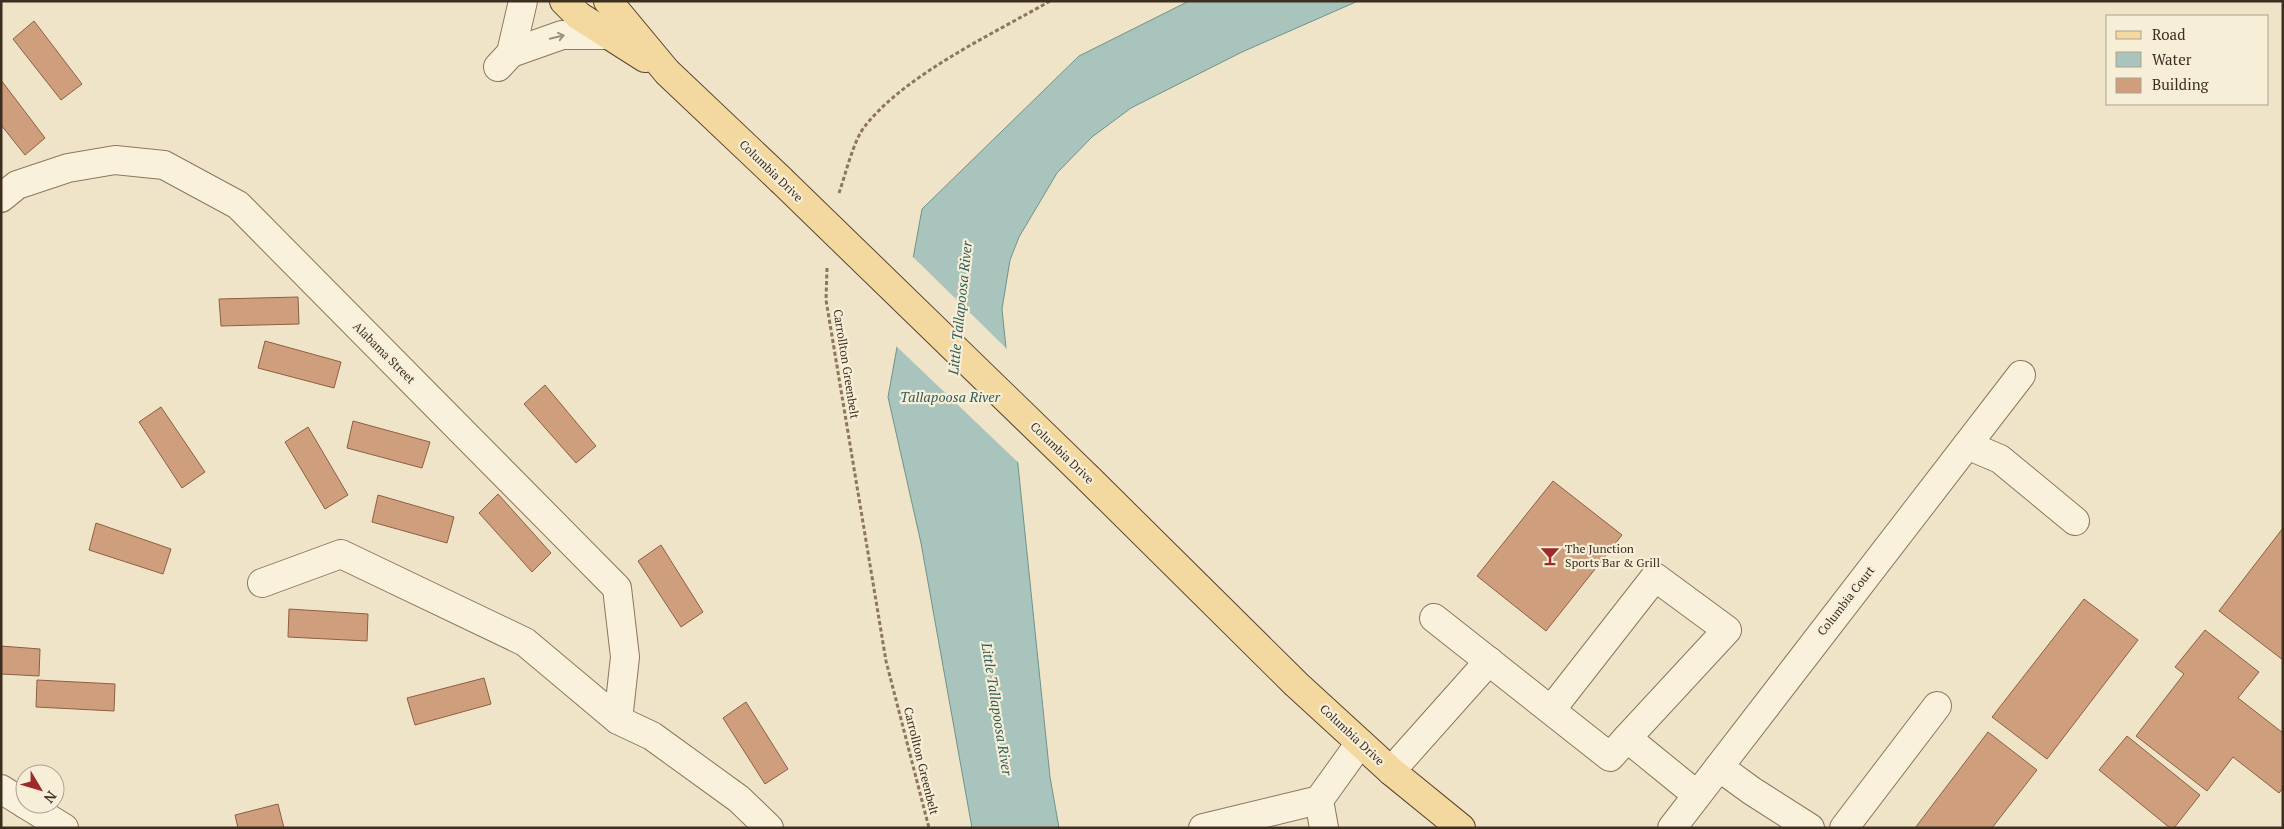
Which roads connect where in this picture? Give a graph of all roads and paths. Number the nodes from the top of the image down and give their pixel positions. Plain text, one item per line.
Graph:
1 (523, 1) edge
2 (564, 1) edge
3 (608, 1) edge
4 (1050, 1) edge
5 (609, 35) junction
6 (667, 72) junction
7 (1, 198) edge
8 (837, 199) dead end
9 (828, 262) dead end
10 (2021, 375) dead end
11 (1967, 445) junction
12 (2075, 521) dead end
13 (262, 583) dead end
14 (1434, 618) dead end
15 (1489, 661) junction
16 (1937, 706) dead end
17 (1551, 710) junction
18 (618, 720) junction
19 (1627, 738) junction
20 (1360, 743) junction
21 (1719, 767) junction
22 (1391, 771) junction
23 (1, 789) edge
24 (1696, 795) junction
25 (15, 798) edge
26 (1318, 800) junction
27 (41, 814) edge
28 (64, 828) edge
29 (769, 828) edge
30 (929, 828) edge
31 (1203, 828) edge
32 (1324, 828) edge
33 (1461, 828) edge
34 (1672, 828) edge
35 (1810, 828) edge
36 (1844, 828) edge

1 -> 5 street
2 - 5 main road, Columbia Drive
3 - 6 main road, Columbia Drive
4 - 8 path
5 - 6 main road, Columbia Drive
6 - 20 main road, Columbia Drive, bridge
7 - 18 street, Alabama Street
9 - 30 path, Carrollton Greenbelt
10 - 11 street, Columbia Court
11 - 12 street
11 - 21 street, Columbia Court
13 - 18 street
14 - 15 street
15 - 17 street
15 - 22 street
16 - 36 street
17 - 19 street
17 - 19 street
18 - 29 street
19 - 24 street
20 - 22 main road, Columbia Drive
20 - 26 street
21 - 24 street, Columbia Court
21 - 35 street
22 - 33 main road, Columbia Drive
23 - 25 street
24 - 34 street, Columbia Court
26 - 31 street
26 - 32 street
27 - 28 street

